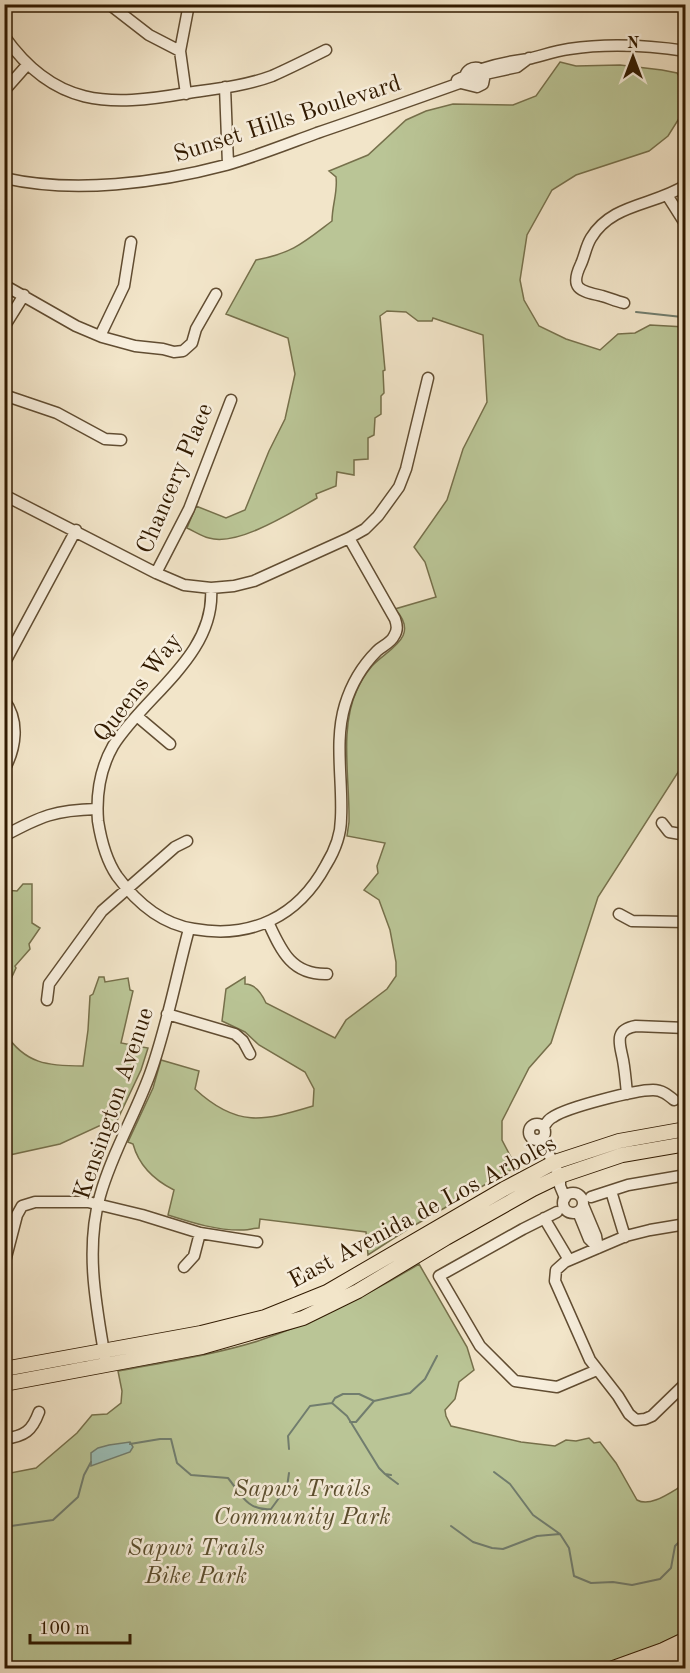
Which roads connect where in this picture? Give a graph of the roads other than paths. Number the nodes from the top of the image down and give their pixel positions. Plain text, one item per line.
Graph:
1 (109, 4) edge
2 (189, 4) edge
3 (4, 36) edge
4 (326, 50) dead end
5 (180, 51) junction
6 (686, 51) edge
7 (27, 65) junction
8 (483, 72) junction
9 (225, 87) junction
10 (439, 90) junction
11 (4, 91) edge
12 (186, 94) junction
13 (228, 164) junction
14 (4, 178) edge
15 (686, 185) edge
16 (667, 195) junction
17 (686, 225) edge
18 (131, 242) dead end
19 (4, 285) edge
20 (216, 294) dead end
21 (24, 295) junction
22 (624, 303) dead end
23 (4, 327) edge
24 (100, 336) junction
25 (428, 378) dead end
26 (4, 394) edge
27 (231, 400) dead end
28 (121, 440) dead end
29 (4, 495) edge
30 (76, 530) junction
31 (350, 538) junction
32 (156, 573) junction
33 (211, 588) junction
34 (4, 664) edge
35 (4, 700) edge
36 (138, 717) junction
37 (170, 744) dead end
38 (4, 770) edge
39 (97, 809) junction
40 (662, 823) dead end
41 (686, 835) edge
42 (4, 836) edge
43 (187, 841) dead end
44 (127, 890) junction
45 (619, 914) dead end
46 (268, 922) junction
47 (686, 922) edge
48 (189, 928) junction
49 (327, 974) dead end
50 (46, 1000) dead end
51 (166, 1014) junction
52 (686, 1028) edge
53 (250, 1054) dead end
54 (627, 1094) junction
55 (674, 1100) dead end
56 (686, 1130) edge
57 (686, 1144) edge
58 (555, 1162) junction
59 (686, 1175) edge
60 (561, 1176) junction
61 (611, 1191) junction
62 (569, 1196) junction
63 (98, 1204) junction
64 (584, 1205) junction
65 (556, 1212) dead end
66 (544, 1218) junction
67 (686, 1224) edge
68 (200, 1233) junction
69 (625, 1237) junction
70 (257, 1242) dead end
71 (598, 1248) junction
72 (569, 1260) junction
73 (4, 1265) edge
74 (184, 1267) dead end
75 (104, 1351) junction
76 (107, 1365) junction
77 (4, 1369) edge
78 (597, 1370) junction
79 (686, 1383) edge
80 (4, 1384) edge
81 (39, 1412) dead end
82 (4, 1439) edge
83 (686, 1639) edge
84 (686, 1653) edge
85 (614, 1668) edge
86 (650, 1668) edge

1 - 5 street
2 - 5 street
3 - 7 street
4 - 9 street
5 - 12 street
6 - 8 street, Sunset Hills Boulevard
7 - 11 street
7 - 12 street
8 - 10 street, Sunset Hills Boulevard
8 - 10 street, Sunset Hills Boulevard
9 - 12 street
9 - 13 street
10 - 13 street, Sunset Hills Boulevard
13 - 14 street, Sunset Hills Boulevard
15 - 16 street
16 - 17 street
16 - 22 street
18 - 24 street
19 - 21 street
20 - 24 street
21 - 23 street
21 - 24 street
25 - 31 street
26 - 28 street
27 - 32 street, Chancery Place
29 - 30 street
30 - 32 street
30 - 34 street
31 - 33 street
31 - 46 street, Queens Way
32 - 33 street
33 - 36 street, Queens Way
35 - 38 street
36 - 37 street
36 - 39 street, Queens Way
39 - 42 street
39 - 44 street, Queens Way
40 - 41 street
43 - 44 street
44 - 48 street, Queens Way
44 - 50 street
45 - 47 street
46 - 48 street, Queens Way
46 - 49 street
48 - 51 street, Kensington Avenue
51 - 53 street
51 - 63 street, Kensington Avenue
52 - 54 street
54 - 55 street
54 - 58 street
56 - 58 main road, East Avenida de Los Arboles
57 - 60 main road, East Avenida de Los Arboles
58 - 60 street
58 - 75 main road, East Avenida de Los Arboles
59 - 61 street
60 - 62 street
60 - 76 main road, East Avenida de Los Arboles
61 - 64 street
61 - 69 street
62 - 64 street
62 - 64 street
63 - 68 street
63 - 73 street
63 - 75 street, Kensington Avenue
64 - 71 street
65 - 66 street
66 - 72 street
66 - 78 street
67 - 69 street
68 - 70 street
68 - 74 street
69 - 71 street
71 - 72 street
72 - 78 street
75 - 76 street, Kensington Avenue
75 - 77 main road, East Avenida de Los Arboles
76 - 80 main road, East Avenida de Los Arboles
78 - 79 street
81 - 82 street
83 - 85 main road
84 - 86 main road

